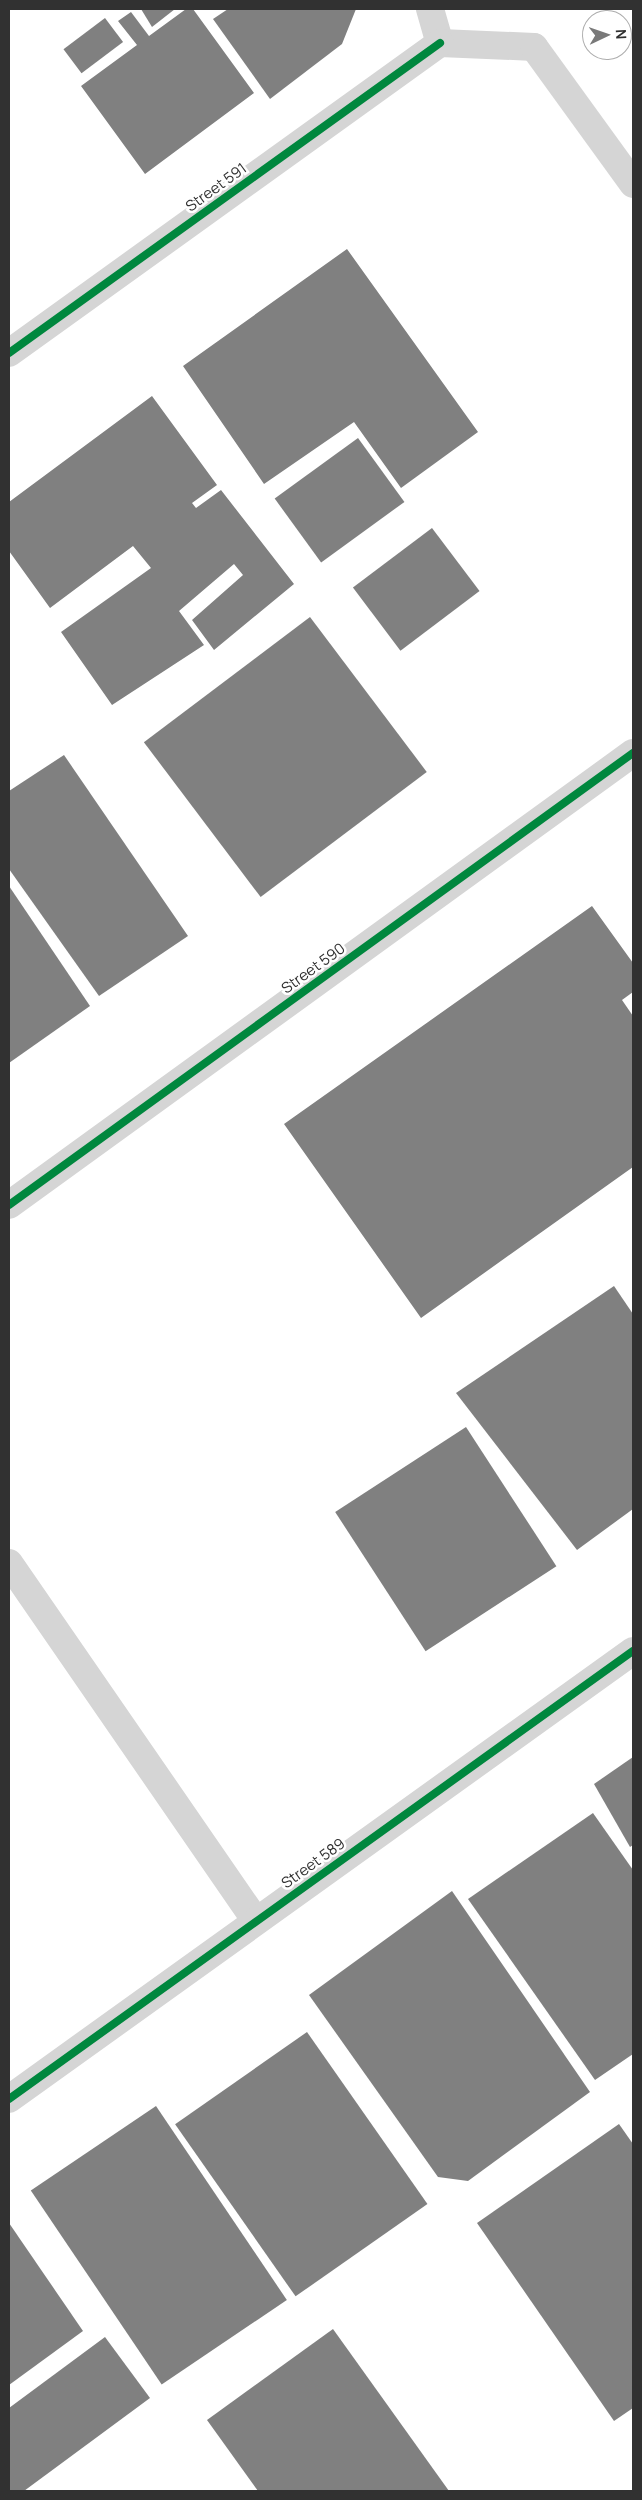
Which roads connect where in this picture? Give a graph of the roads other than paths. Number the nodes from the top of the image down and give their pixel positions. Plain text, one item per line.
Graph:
1 (430, 9) edge
2 (440, 43) junction
3 (633, 184) edge
4 (9, 353) edge
5 (633, 753) edge
6 (9, 1205) edge
7 (9, 1563) edge
8 (633, 1651) edge
9 (256, 1921) junction
10 (9, 2100) edge

1 - 2 street
2 - 3 street
2 - 4 street, Street 591
5 - 6 street, Street 590
7 - 9 street
8 - 9 street, Street 589
9 - 10 street, Street 589

